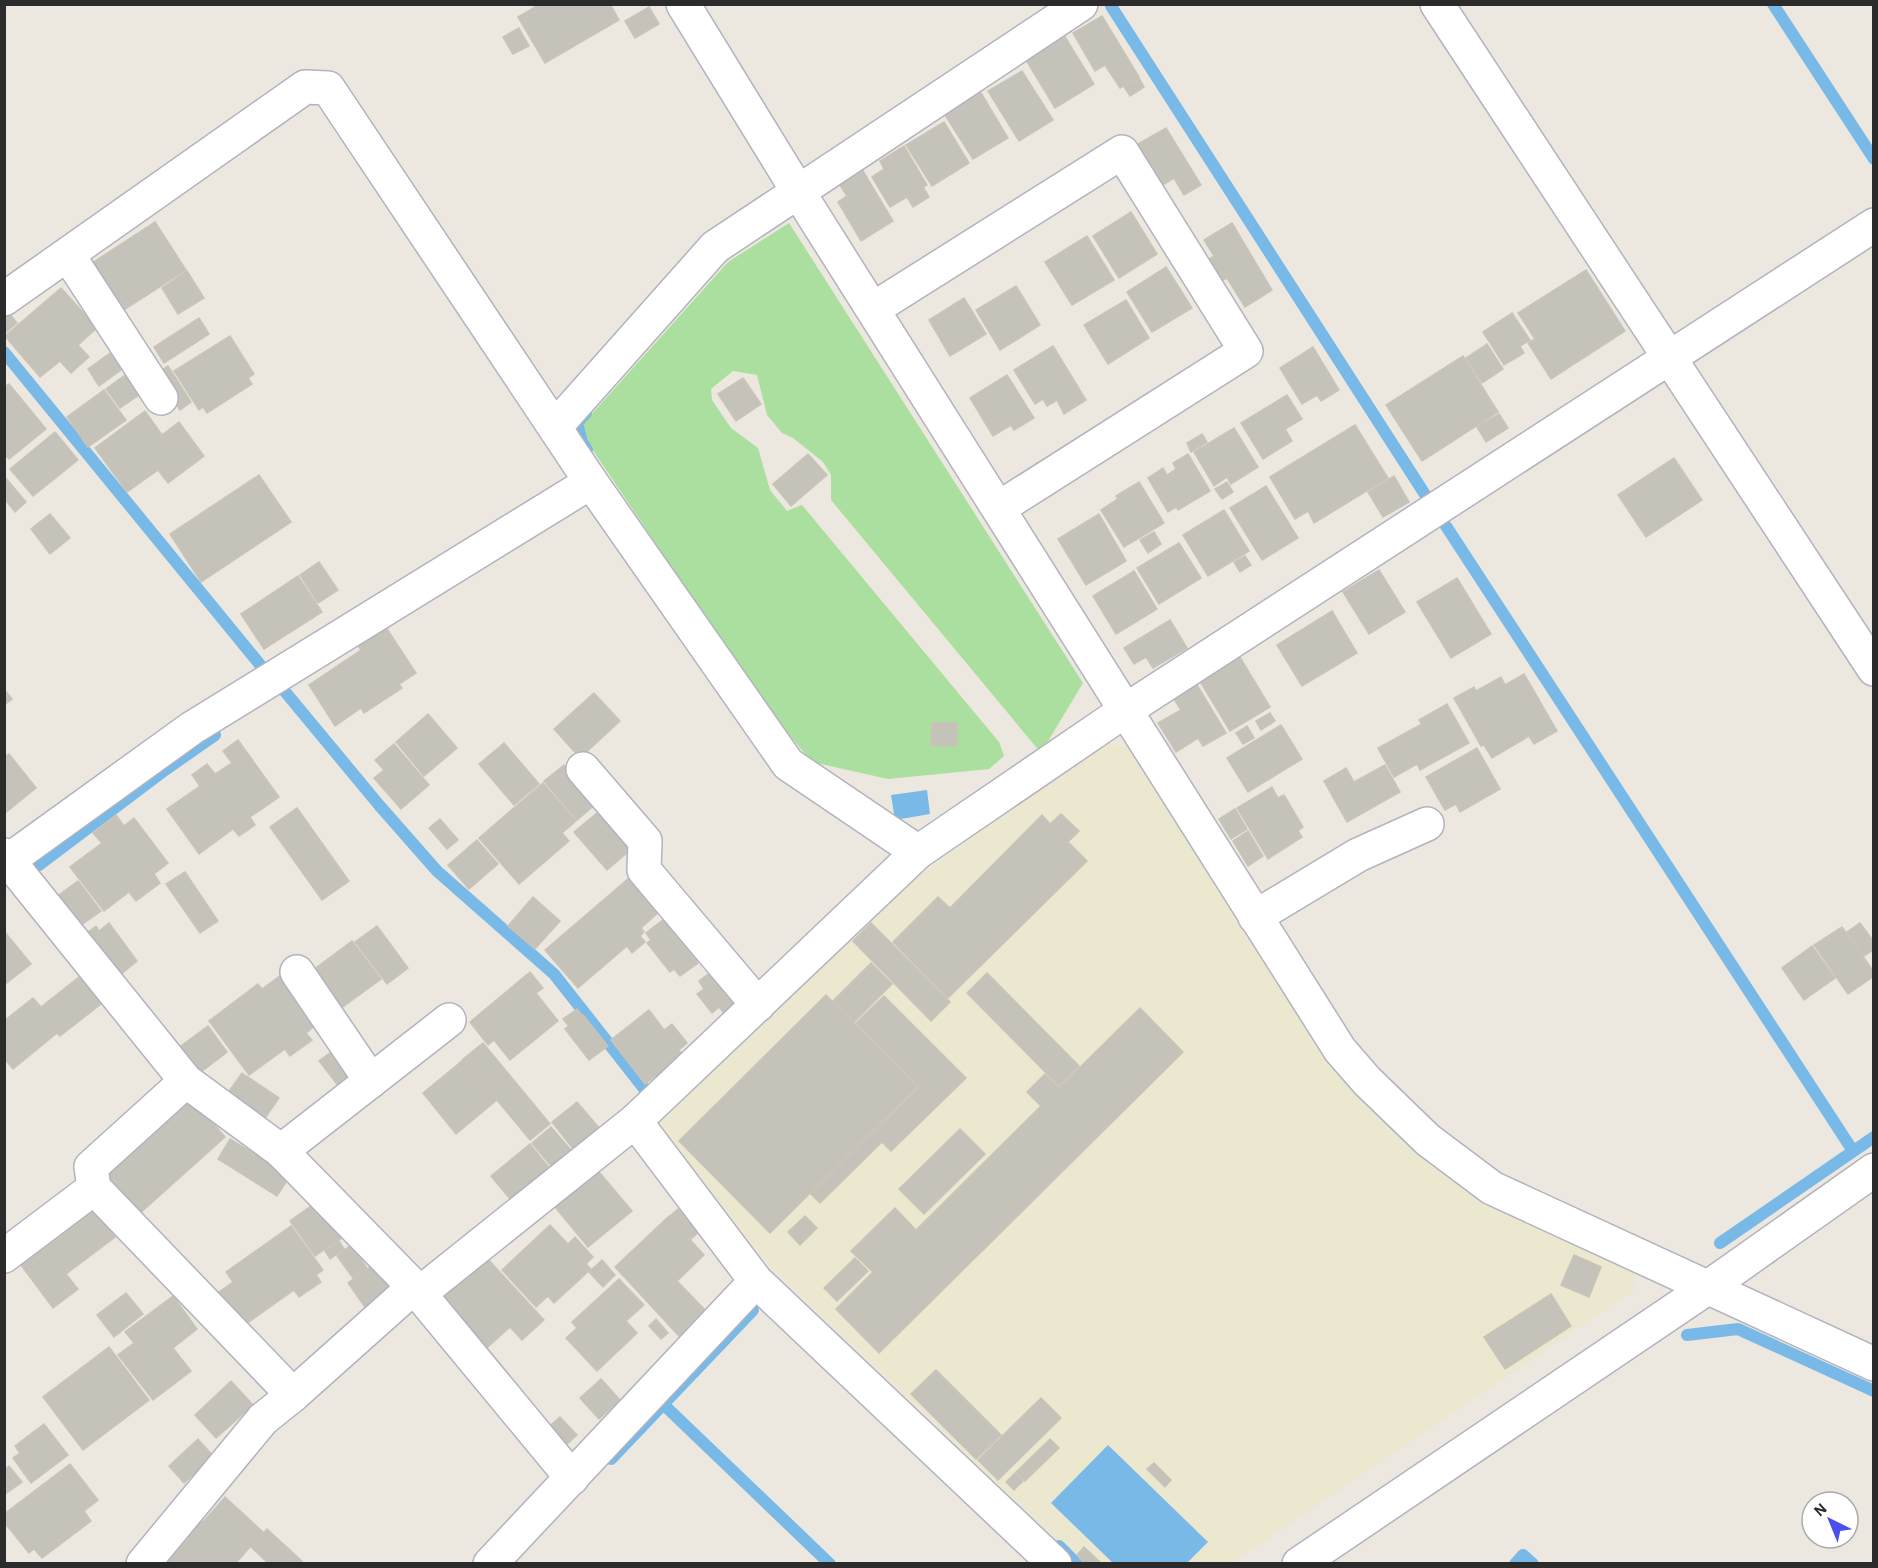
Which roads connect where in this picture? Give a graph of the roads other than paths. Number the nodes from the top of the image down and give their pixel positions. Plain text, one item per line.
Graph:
1 (683, 4) edge
2 (1081, 4) edge
3 (1437, 4) edge
4 (799, 193) junction
5 (1874, 225) edge
6 (68, 255) junction
7 (4, 299) edge
8 (873, 309) junction
9 (1670, 357) junction
10 (161, 398) dead end
11 (555, 427) junction
12 (591, 482) junction
13 (999, 508) junction
14 (1874, 669) edge
15 (1126, 710) junction
16 (583, 769) dead end
17 (1427, 824) dead end
18 (918, 852) junction
19 (7, 857) edge
20 (1255, 917) junction
21 (297, 972) dead end
22 (758, 1005) junction
23 (449, 1020) dead end
24 (371, 1081) junction
25 (186, 1082) junction
26 (636, 1121) junction
27 (281, 1151) junction
28 (1874, 1170) edge
29 (94, 1188) junction
30 (4, 1256) edge
31 (756, 1281) junction
32 (1707, 1288) junction
33 (417, 1290) junction
34 (1874, 1364) edge
35 (293, 1395) junction
36 (572, 1478) junction
37 (143, 1563) edge
38 (490, 1563) edge
39 (1055, 1563) edge
40 (1299, 1563) edge

1 - 4 street
2 - 4 street
3 - 9 street
4 - 8 street
4 - 11 street
5 - 9 street
6 - 7 street
6 - 10 street
6 - 11 street
8 - 13 street
8 - 13 street
9 - 14 street
9 - 15 street
11 - 12 street
12 - 18 street
12 - 19 street
13 - 15 street
15 - 18 street
15 - 20 street
16 - 22 street
17 - 20 street
18 - 22 street
19 - 25 street
20 - 32 street
21 - 24 street
22 - 26 street
23 - 24 street
24 - 27 street
25 - 27 street
25 - 29 street
26 - 31 street
26 - 33 street
27 - 33 street
28 - 32 street
29 - 30 street
29 - 35 street
31 - 36 street
31 - 39 street
32 - 34 street
32 - 40 street
33 - 35 street
33 - 36 street
35 - 37 street
36 - 38 street

